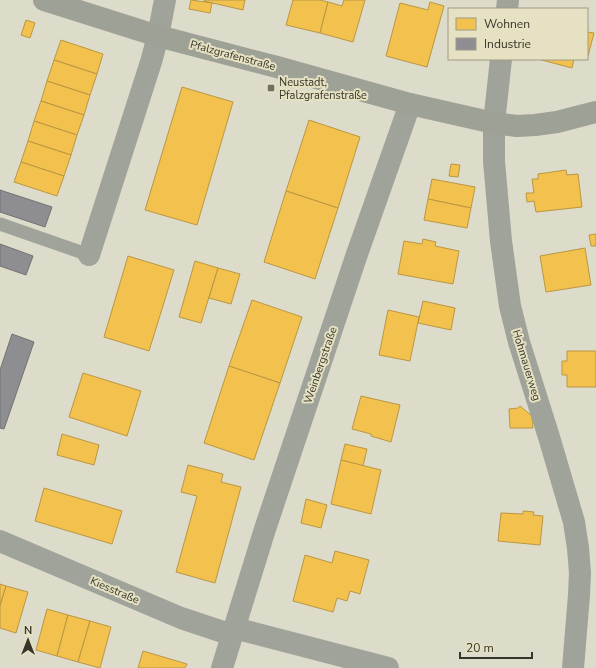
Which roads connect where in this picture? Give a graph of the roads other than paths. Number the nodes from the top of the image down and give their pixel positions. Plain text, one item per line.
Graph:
1 (44, 0) edge
2 (165, 0) edge
3 (158, 36) junction
4 (501, 60) edge
5 (410, 104) junction
6 (596, 112) edge
7 (494, 123) junction
8 (0, 224) edge
9 (89, 255) joint
10 (0, 541) edge
11 (233, 631) junction
12 (222, 668) edge
13 (388, 668) edge
14 (573, 668) edge

1 - 3 street, Pfalzgrafenstraße
2 - 3 street
3 - 5 street, Pfalzgrafenstraße
3 - 9 street
4 - 7 street, Hohmauerweg
5 - 7 street, Pfalzgrafenstraße
5 - 11 street, Weinbergstraße
6 - 7 street, Pfalzgrafenstraße
7 - 14 street, Hohmauerweg
8 - 9 lane
10 - 11 street, Kiesstraße
11 - 12 street, Weinbergstraße
11 - 13 street

